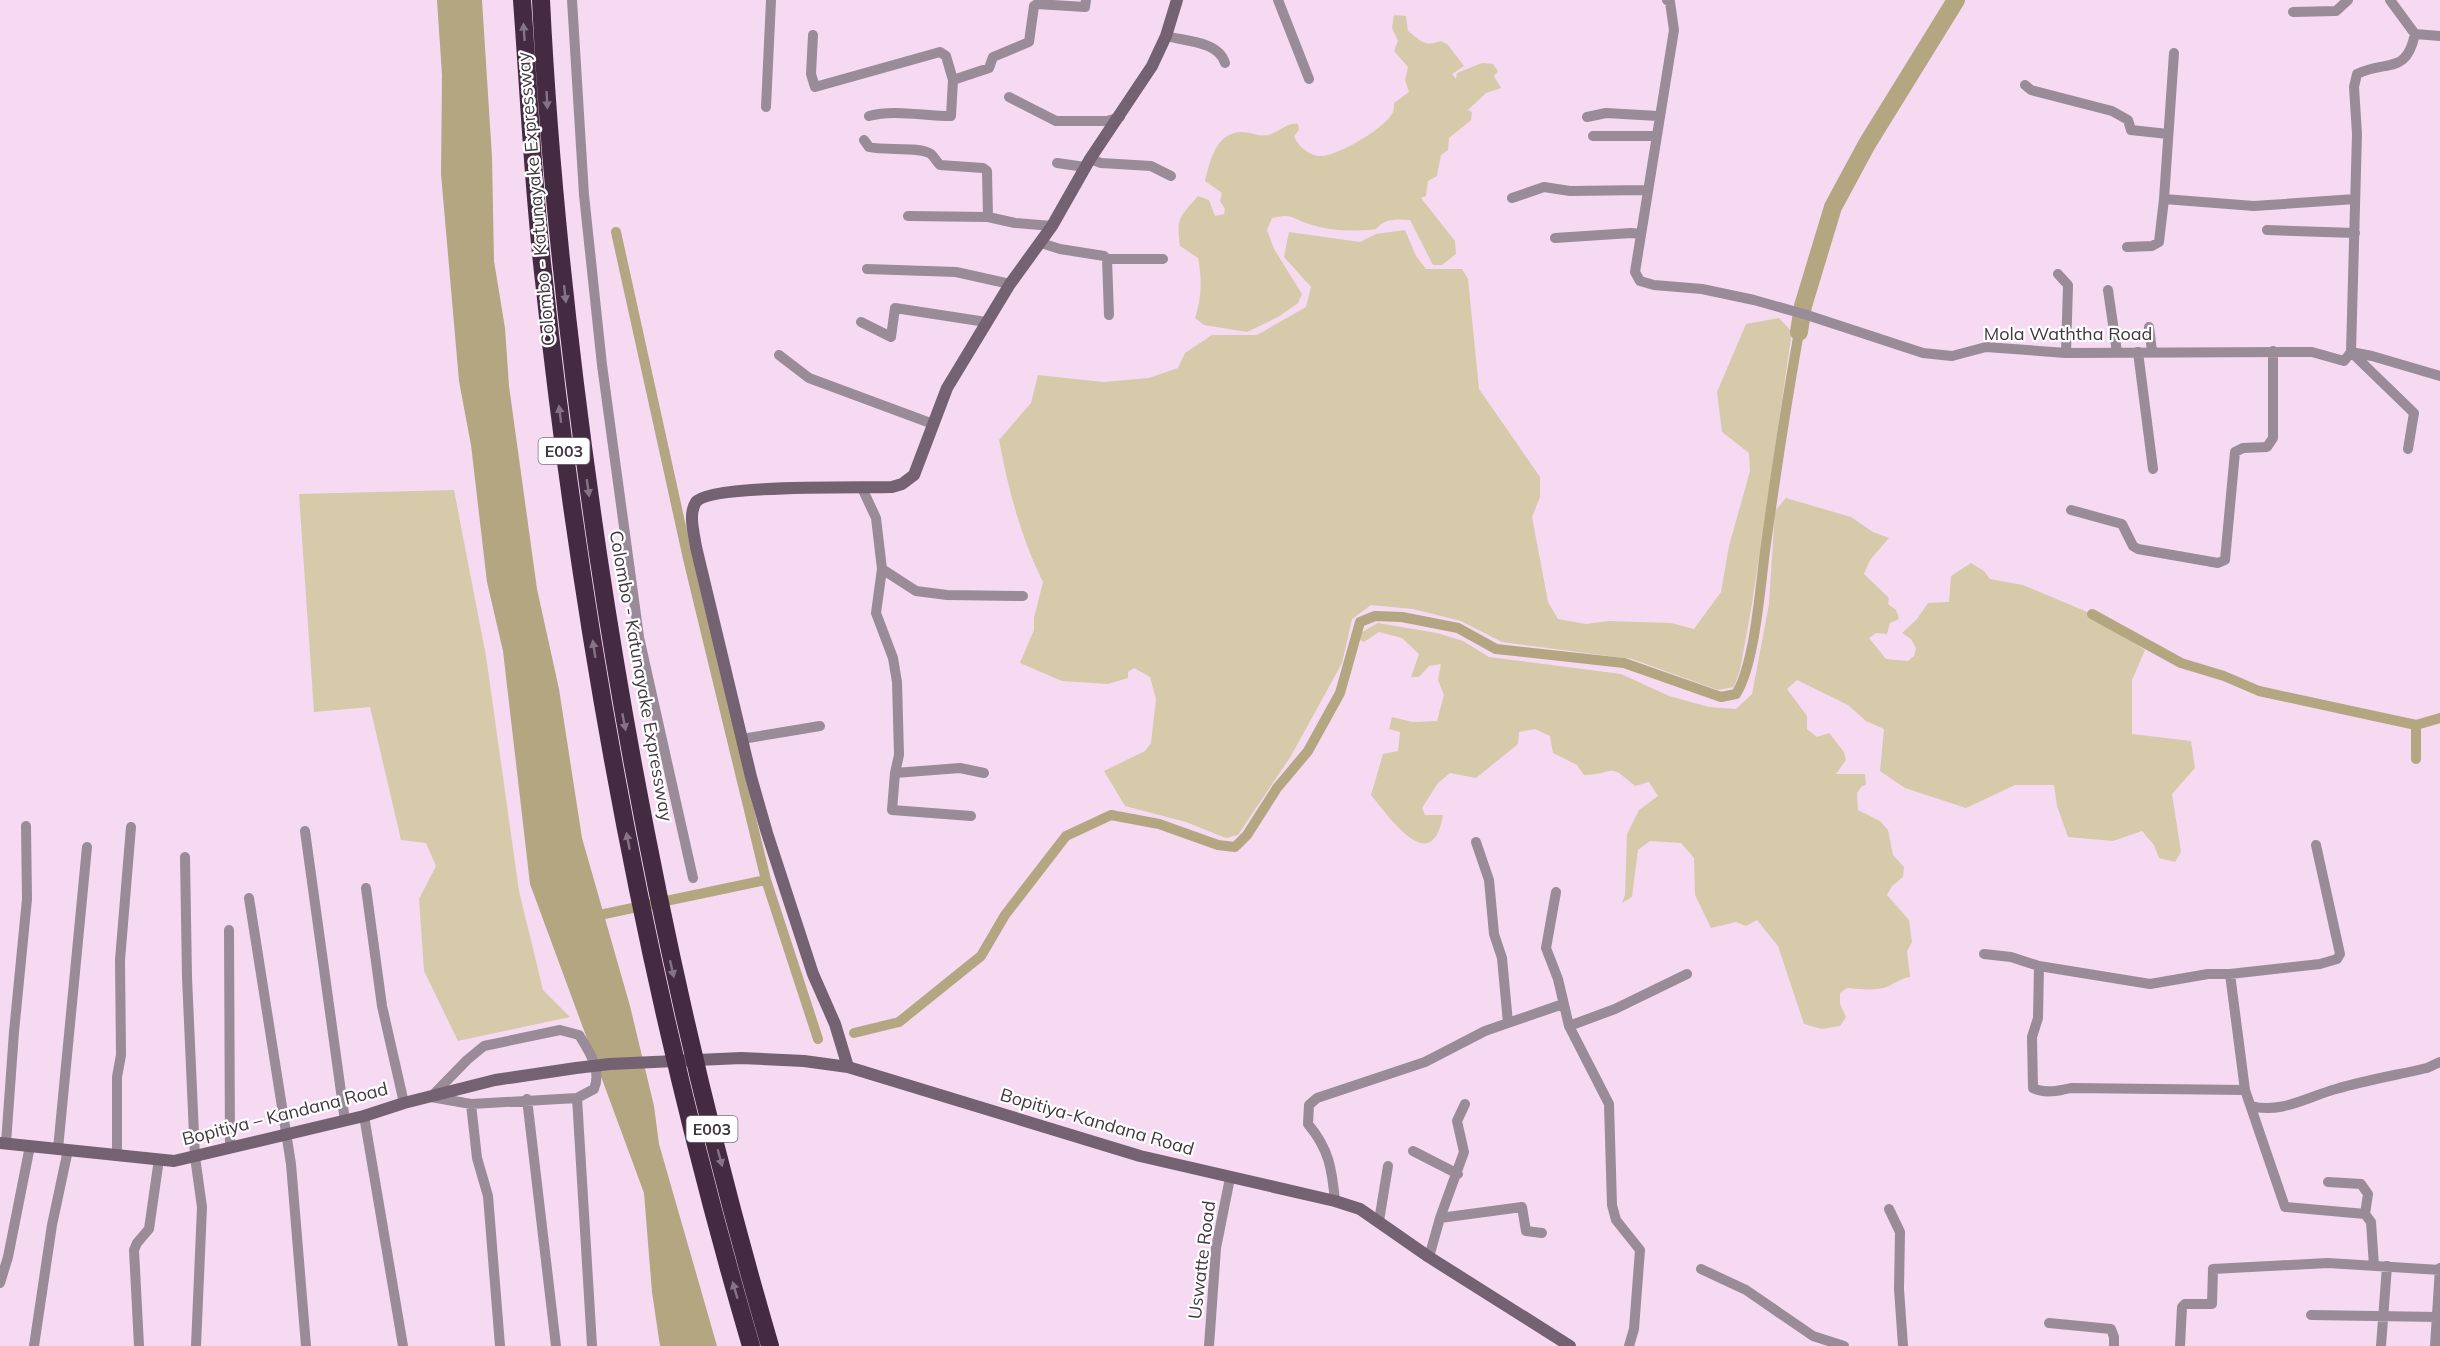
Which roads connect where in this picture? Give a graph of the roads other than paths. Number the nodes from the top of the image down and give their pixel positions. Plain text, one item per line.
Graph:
1 (522, 0) edge
2 (541, 0) edge
3 (573, 0) edge
4 (771, 0) edge
5 (1086, 0) edge
6 (1177, 0) edge
7 (1278, 0) edge
8 (1667, 0) edge
9 (2348, 0) edge
10 (2390, 0) edge
11 (2294, 12) dead end
12 (2415, 34) junction
13 (813, 35) dead end
14 (1166, 36) junction
15 (2440, 36) edge
16 (2174, 53) dead end
17 (1225, 63) dead end
18 (1309, 79) dead end
19 (953, 80) junction
20 (2025, 85) dead end
21 (1009, 97) dead end
22 (766, 106) dead end
23 (869, 116) dead end
24 (1658, 116) junction
25 (1120, 117) junction
26 (1587, 117) dead end
27 (2168, 134) junction
28 (1593, 136) dead end
29 (1655, 136) junction
30 (864, 140) dead end
31 (1057, 163) dead end
32 (1088, 163) junction
33 (1171, 176) dead end
34 (1647, 190) junction
35 (1512, 198) dead end
36 (2164, 199) junction
37 (2355, 199) junction
38 (908, 216) dead end
39 (988, 217) junction
40 (1052, 226) junction
41 (2267, 230) dead end
42 (2355, 233) junction
43 (1641, 234) junction
44 (1555, 238) dead end
45 (1041, 243) junction
46 (2127, 247) dead end
47 (1107, 259) junction
48 (1164, 259) dead end
49 (867, 269) dead end
50 (2058, 274) dead end
51 (1010, 284) junction
52 (2108, 290) dead end
53 (1109, 315) dead end
54 (861, 322) dead end
55 (986, 322) junction
56 (2149, 327) dead end
57 (2152, 351) junction
58 (2272, 351) junction
59 (2117, 352) junction
60 (2138, 352) junction
61 (2351, 352) junction
62 (2066, 353) junction
63 (779, 355) dead end
64 (2440, 376) edge
65 (933, 424) junction
66 (2409, 449) dead end
67 (2153, 469) dead end
68 (862, 488) junction
69 (2071, 510) dead end
70 (882, 569) junction
71 (1023, 596) dead end
72 (820, 726) dead end
73 (742, 739) junction
74 (895, 773) junction
75 (984, 773) dead end
76 (971, 816) dead end
77 (26, 826) dead end
78 (131, 827) dead end
79 (305, 831) dead end
80 (1476, 842) dead end
81 (2316, 845) dead end
82 (87, 847) dead end
83 (185, 857) dead end
84 (693, 878) dead end
85 (366, 888) dead end
86 (1556, 892) dead end
87 (249, 898) dead end
88 (228, 930) dead end
89 (1984, 954) dead end
90 (2039, 966) junction
91 (1687, 974) dead end
92 (2230, 974) junction
93 (1563, 1004) junction
94 (1508, 1023) junction
95 (1569, 1026) junction
96 (2440, 1062) edge
97 (848, 1067) junction
98 (576, 1068) joint
99 (2245, 1090) junction
100 (431, 1097) junction
101 (577, 1098) junction
102 (527, 1099) junction
103 (404, 1103) junction
104 (471, 1104) junction
105 (1465, 1104) dead end
106 (2251, 1106) junction
107 (364, 1116) junction
108 (345, 1121) junction
109 (286, 1135) junction
110 (3, 1143) edge
111 (30, 1146) junction
112 (230, 1147) junction
113 (63, 1150) junction
114 (1413, 1151) dead end
115 (117, 1155) junction
116 (195, 1157) junction
117 (159, 1159) junction
118 (1388, 1166) dead end
119 (1458, 1174) junction
120 (1230, 1178) junction
121 (2328, 1182) dead end
122 (1335, 1201) junction
123 (1889, 1209) dead end
124 (2366, 1214) junction
125 (1440, 1218) junction
126 (1379, 1221) junction
127 (1542, 1233) dead end
128 (1430, 1257) junction
129 (2374, 1266) junction
130 (2387, 1266) junction
131 (1701, 1269) dead end
132 (2440, 1269) edge
133 (0, 1283) edge
134 (2439, 1313) edge
135 (2310, 1315) dead end
136 (2384, 1316) junction
137 (2049, 1323) dead end
138 (1812, 1341) edge
139 (1567, 1345) edge
140 (34, 1346) edge
141 (139, 1346) edge
142 (196, 1346) edge
143 (306, 1346) edge
144 (403, 1346) edge
145 (500, 1346) edge
146 (556, 1346) edge
147 (592, 1346) edge
148 (751, 1346) edge
149 (770, 1346) edge
150 (1209, 1346) edge
151 (1629, 1346) edge
152 (1844, 1346) edge
153 (1903, 1346) edge
154 (2114, 1346) edge
155 (2180, 1346) edge
156 (2382, 1346) edge
157 (2435, 1346) edge

148 -> 1 highway, Colombo - Katunayake Expressway / E003
2 -> 149 highway, Colombo - Katunayake Expressway / E003
3 - 84 street
4 - 22 street
5 - 19 street
6 - 14 street
7 - 18 street
8 - 24 street, Mola Waththa Road
9 - 11 street
10 - 12 street
12 - 15 street
12 - 37 street
13 - 19 street
14 - 17 street
14 - 25 street
16 - 27 street
19 - 23 street
20 - 27 street
21 - 25 street
24 - 26 street
24 - 29 street, Mola Waththa Road
25 - 32 street
27 - 36 street
28 - 29 street
29 - 34 street, Mola Waththa Road
30 - 39 street
31 - 32 street
32 - 33 street
32 - 40 street
34 - 35 street
34 - 43 street, Mola Waththa Road
36 - 37 street
36 - 46 street
37 - 42 street
38 - 39 street
39 - 40 street
40 - 45 street
41 - 42 street
42 - 61 street
43 - 44 street
43 - 62 street, Mola Waththa Road
45 - 47 street
45 - 51 street
47 - 48 street
47 - 53 street
49 - 51 street
50 - 62 street
51 - 55 street
52 - 59 street
54 - 55 street
55 - 65 street
56 - 57 street
57 - 58 street, Mola Waththa Road
57 - 60 street, Mola Waththa Road
58 - 61 street, Mola Waththa Road
58 - 69 street
59 - 60 street, Mola Waththa Road
59 - 62 street, Mola Waththa Road
60 - 67 street
61 - 64 street
61 - 66 street
63 - 65 street
65 - 68 street
68 - 70 street
68 - 73 street
70 - 71 street
70 - 74 street
72 - 73 street
73 - 97 street
74 - 75 street
74 - 76 street
77 - 110 street
78 - 115 street
79 - 108 street
80 - 94 street
81 - 92 street
82 - 113 street
83 - 116 street
85 - 103 street
86 - 93 street
87 - 109 street
88 - 112 street
89 - 90 street
90 - 92 street
90 - 99 street
91 - 95 street
92 - 99 street
93 - 94 street
93 - 95 street
94 - 122 street
95 - 151 street
96 - 106 street
97 - 98 street, Bopitiya-Kandana Road
97 - 120 street, Bopitiya-Kandana Road
98 - 100 street, Bopitiya – Kandana Road
99 - 106 street
100 - 101 street
100 - 103 street, Bopitiya – Kandana Road
100 - 104 street
101 - 102 street
101 - 147 street
102 - 104 street
102 - 146 street
103 - 107 street, Bopitiya – Kandana Road
104 - 145 street
105 - 119 street
106 - 124 street
107 - 108 street, Bopitiya – Kandana Road
107 - 144 street
108 - 109 street, Bopitiya – Kandana Road
109 - 112 street, Bopitiya – Kandana Road
109 - 143 street
110 - 111 street, Bopitiya – Kandana Road
111 - 113 street, Bopitiya – Kandana Road
111 - 133 street
112 - 116 street, Bopitiya – Kandana Road
113 - 115 street, Bopitiya – Kandana Road
113 - 140 street
114 - 119 street
115 - 117 street, Bopitiya – Kandana Road
116 - 117 street, Bopitiya – Kandana Road
116 - 142 street
117 - 141 street
118 - 126 street
119 - 125 street
120 - 122 street, Bopitiya-Kandana Road
120 - 150 street, Uswatte Road
121 - 124 street
122 - 126 street, Bopitiya-Kandana Road
123 - 153 street
124 - 129 street
125 - 127 street
125 - 128 street
126 - 128 street, Bopitiya-Kandana Road
128 - 139 street, Bopitiya-Kandana Road
129 - 130 street
129 - 155 street
130 - 132 street
130 - 136 street
131 - 138 street
132 - 134 street
134 - 136 street
134 - 157 street
135 - 136 street
136 - 156 street
137 - 154 street
138 - 152 street

